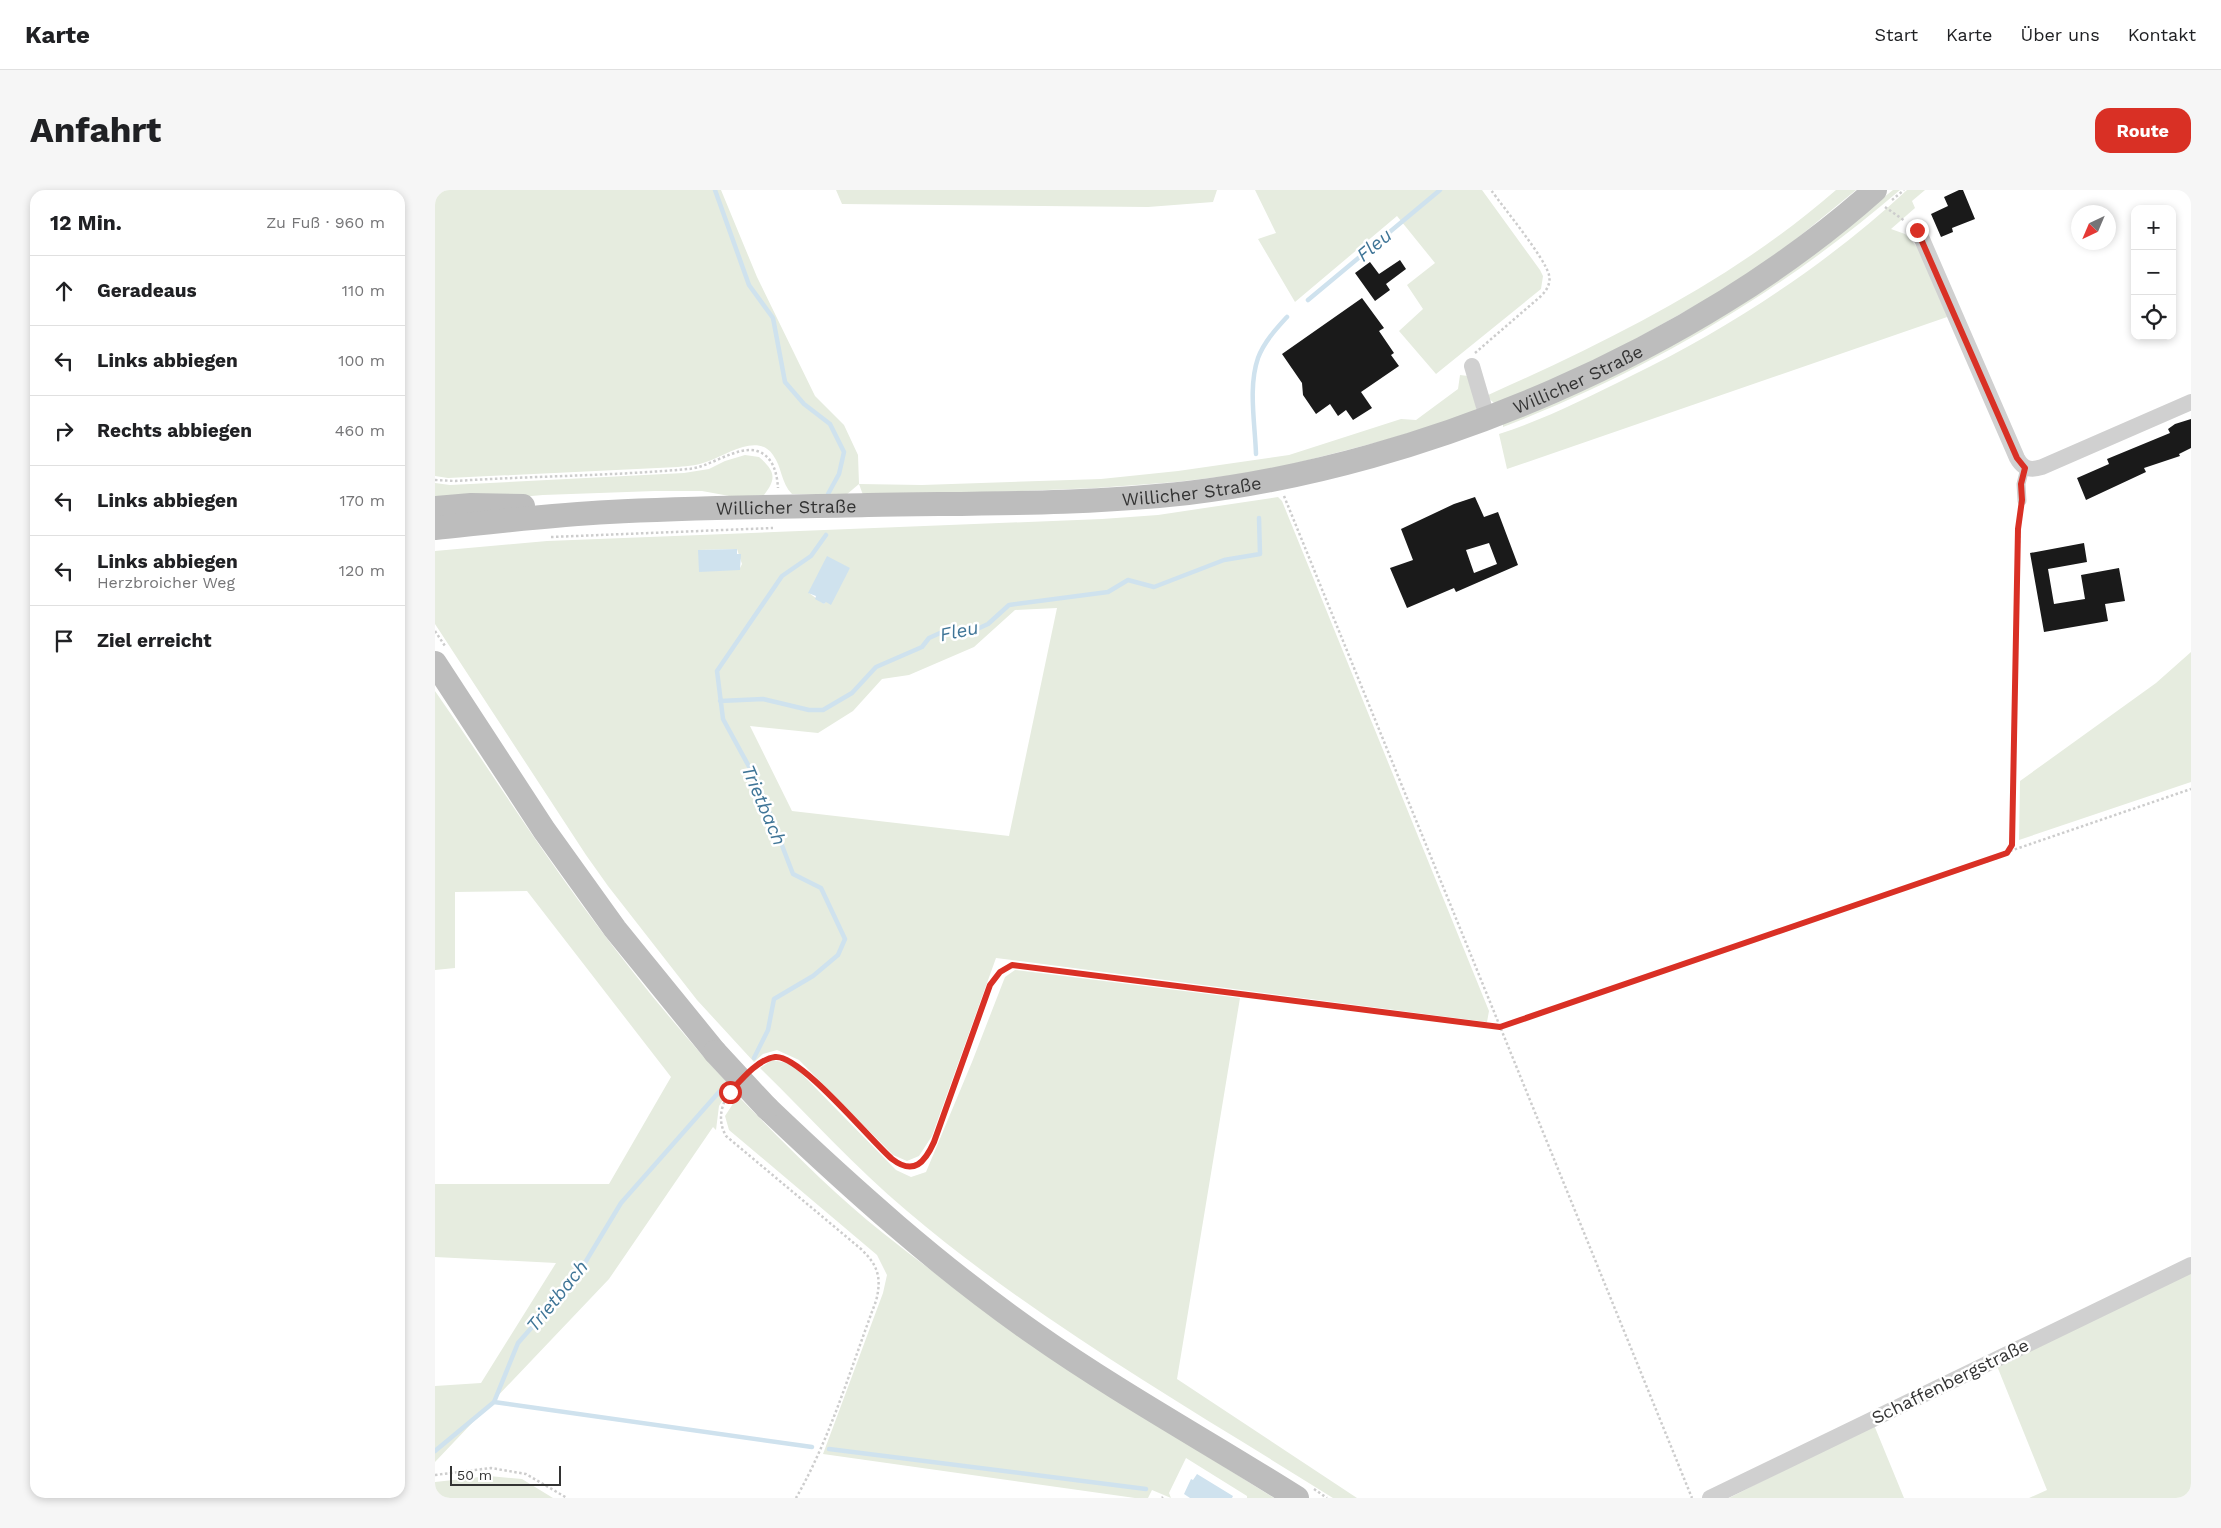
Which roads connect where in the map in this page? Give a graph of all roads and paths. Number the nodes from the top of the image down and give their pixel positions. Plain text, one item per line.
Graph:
1 (1491, 190) edge
2 (1874, 191) edge
3 (1917, 230) joint
4 (1472, 366) joint
5 (2191, 402) edge
6 (1487, 417) junction
7 (2025, 468) junction
8 (435, 480) edge
9 (1283, 494) dead end
10 (2022, 500) joint
11 (435, 508) edge
12 (559, 515) junction
13 (779, 518) junction
14 (435, 528) edge
15 (547, 537) dead end
16 (438, 671) edge
17 (2191, 789) edge
18 (2010, 851) junction
19 (1500, 1027) junction
20 (752, 1070) dead end
21 (732, 1089) dead end
22 (2191, 1265) edge
23 (435, 1475) edge
24 (1305, 1494) edge
25 (567, 1498) edge
26 (796, 1498) edge
27 (1327, 1498) edge
28 (1692, 1498) edge
29 (1710, 1498) edge

1 - 4 path
2 - 3 path
2 - 6 main road, Willicher Straße
3 - 7 street
4 - 6 street
5 - 7 street
6 - 13 main road, Willicher Straße
7 - 10 lane
8 - 13 path
9 - 19 path
10 - 18 path
11 - 12 main road
12 - 13 main road, Willicher Straße
12 - 14 main road, Willicher Straße
13 - 15 path
16 - 24 main road, bridge
17 - 18 path
18 - 19 path
19 - 20 path
19 - 28 path
21 - 26 path
22 - 29 street, Schaffenbergstraße
23 - 25 path
24 - 27 path

